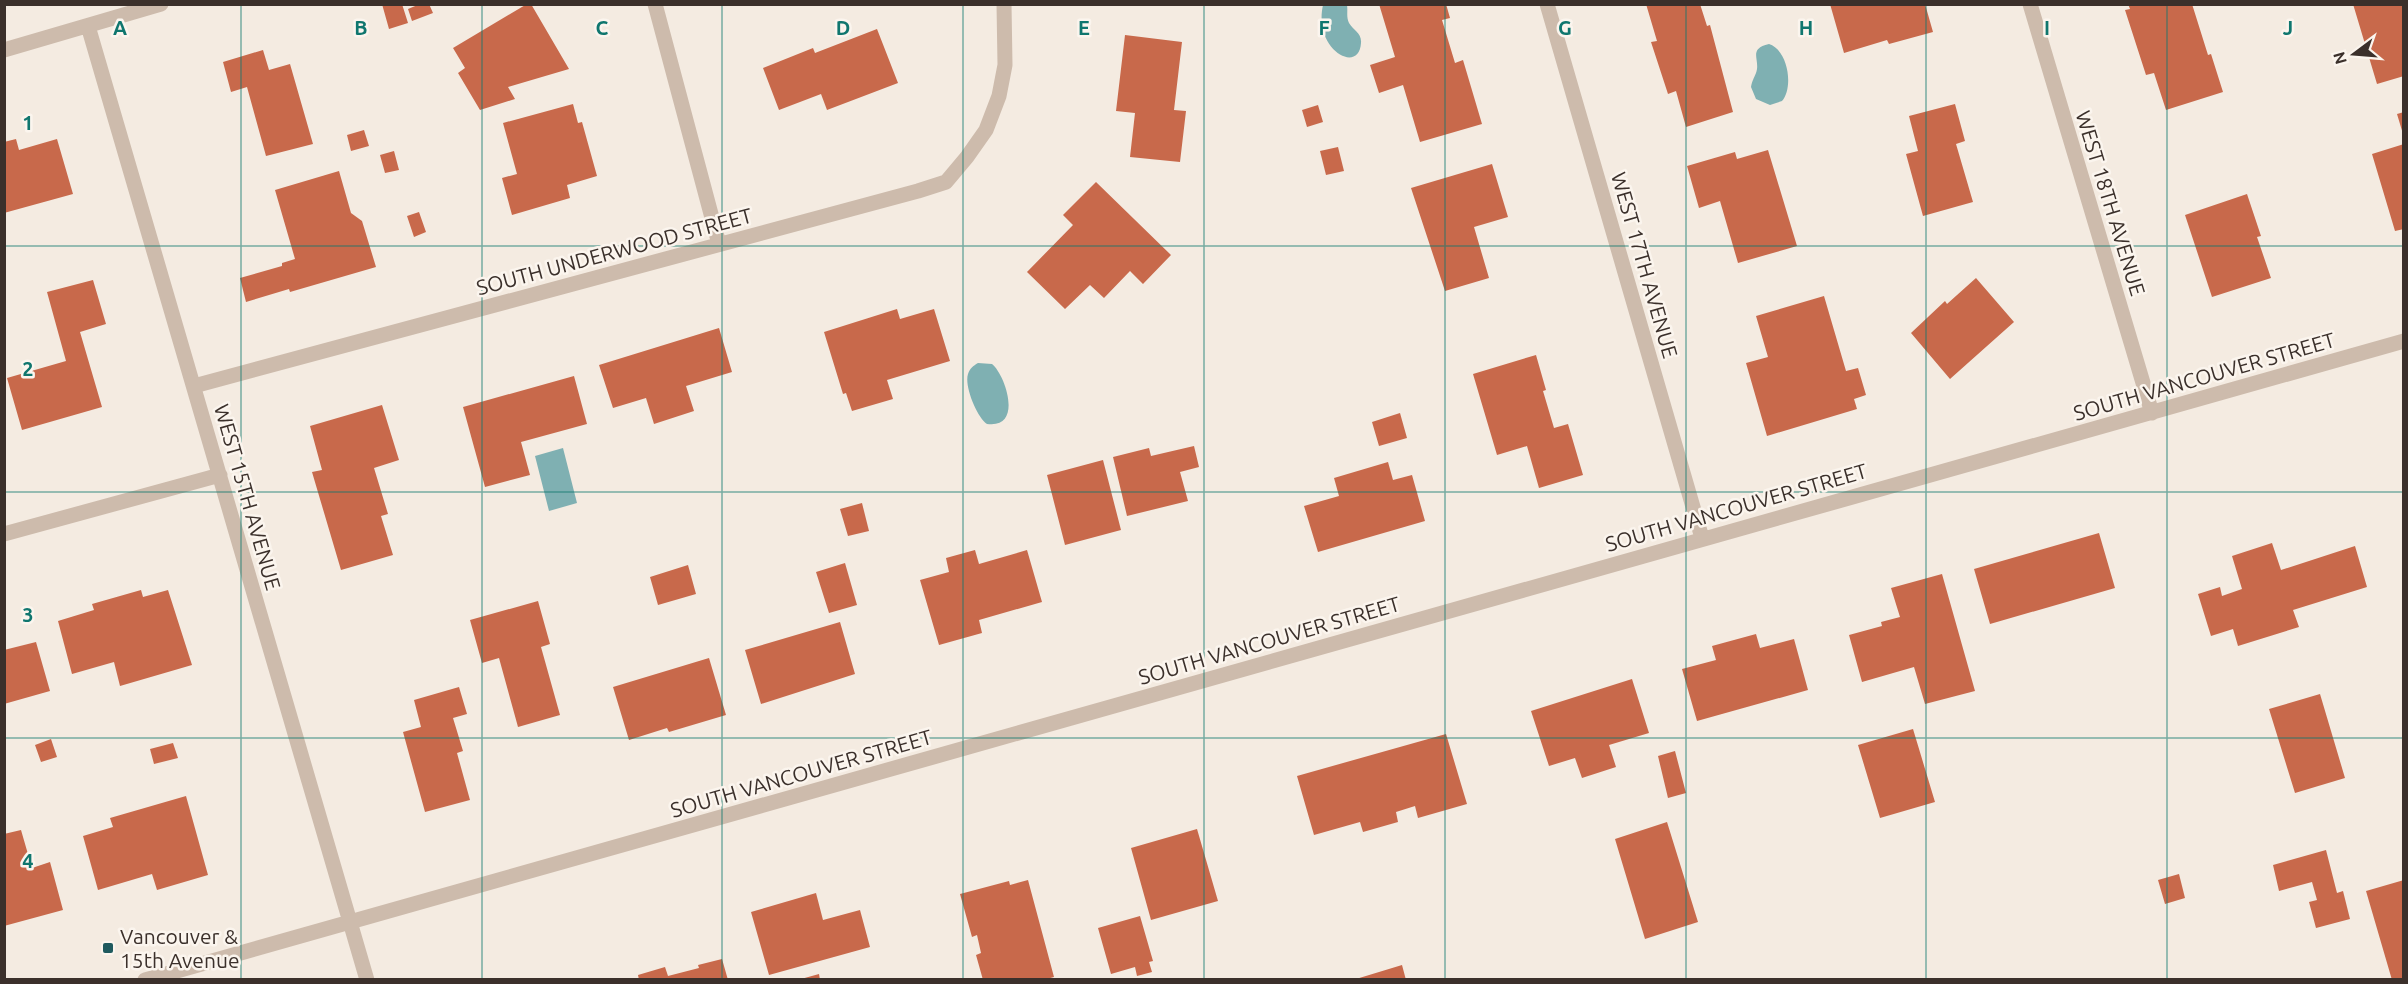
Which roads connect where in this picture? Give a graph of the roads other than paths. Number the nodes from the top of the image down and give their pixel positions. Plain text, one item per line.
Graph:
1 (161, 4) edge
2 (655, 4) edge
3 (1004, 4) edge
4 (1547, 4) edge
5 (2030, 4) edge
6 (88, 26) junction
7 (4, 50) edge
8 (719, 244) junction
9 (2403, 341) edge
10 (194, 386) junction
11 (2152, 412) junction
12 (220, 475) junction
13 (4, 534) edge
14 (1702, 538) junction
15 (351, 923) junction
16 (145, 980) edge
17 (367, 980) edge

1 - 6 street
2 - 8 street
3 - 8 street, SOUTH UNDERWOOD STREET
4 - 14 street, WEST 17TH AVENUE
5 - 11 street, WEST 18TH AVENUE
6 - 7 street
6 - 10 street, WEST 15TH AVENUE
8 - 10 street, SOUTH UNDERWOOD STREET
9 - 11 street, SOUTH VANCOUVER STREET
10 - 12 street, WEST 15TH AVENUE
11 - 14 street, SOUTH VANCOUVER STREET
12 - 13 street
12 - 15 street, WEST 15TH AVENUE
14 - 15 street, SOUTH VANCOUVER STREET
15 - 16 street, SOUTH VANCOUVER STREET
15 - 17 street, WEST 15TH AVENUE

